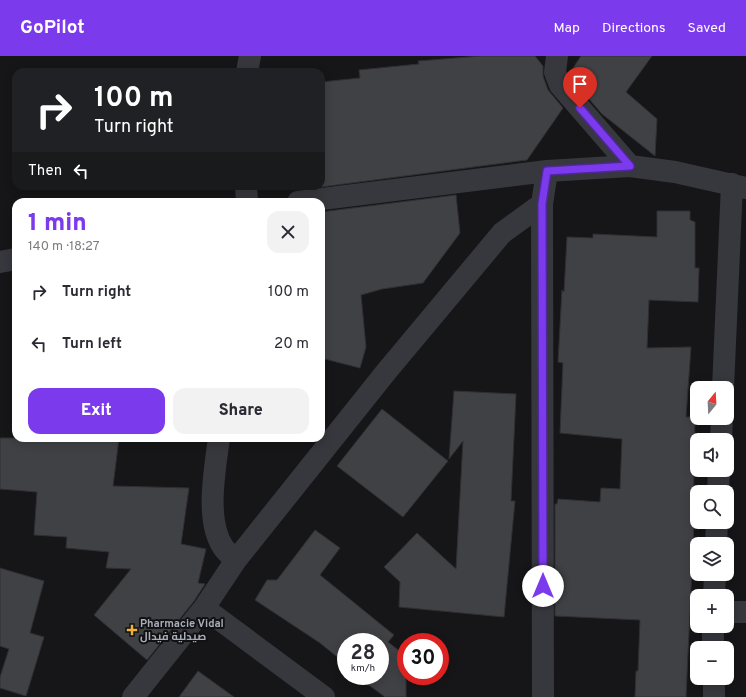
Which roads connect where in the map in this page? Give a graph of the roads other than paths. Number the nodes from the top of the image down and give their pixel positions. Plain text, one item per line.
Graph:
1 (250, 56) edge
2 (557, 56) edge
3 (248, 68) edge
4 (630, 166) junction
5 (547, 171) junction
6 (739, 186) edge
7 (325, 199) edge
8 (542, 204) junction
9 (12, 259) edge
10 (0, 262) edge
11 (724, 381) edge
12 (219, 442) edge
13 (236, 560) junction
14 (204, 608) junction
15 (734, 612) edge
16 (746, 612) edge
17 (714, 685) edge
18 (133, 697) edge
19 (324, 697) edge
20 (543, 697) edge
21 (714, 697) edge

1 - 3 street
2 - 4 street
4 - 5 street
4 - 6 street
5 - 7 street
5 - 8 street
6 - 11 street
8 - 13 street
8 - 20 street
9 - 10 street
12 - 13 street
13 - 14 street
14 - 18 street
14 - 19 street
15 - 16 street
17 - 21 street

